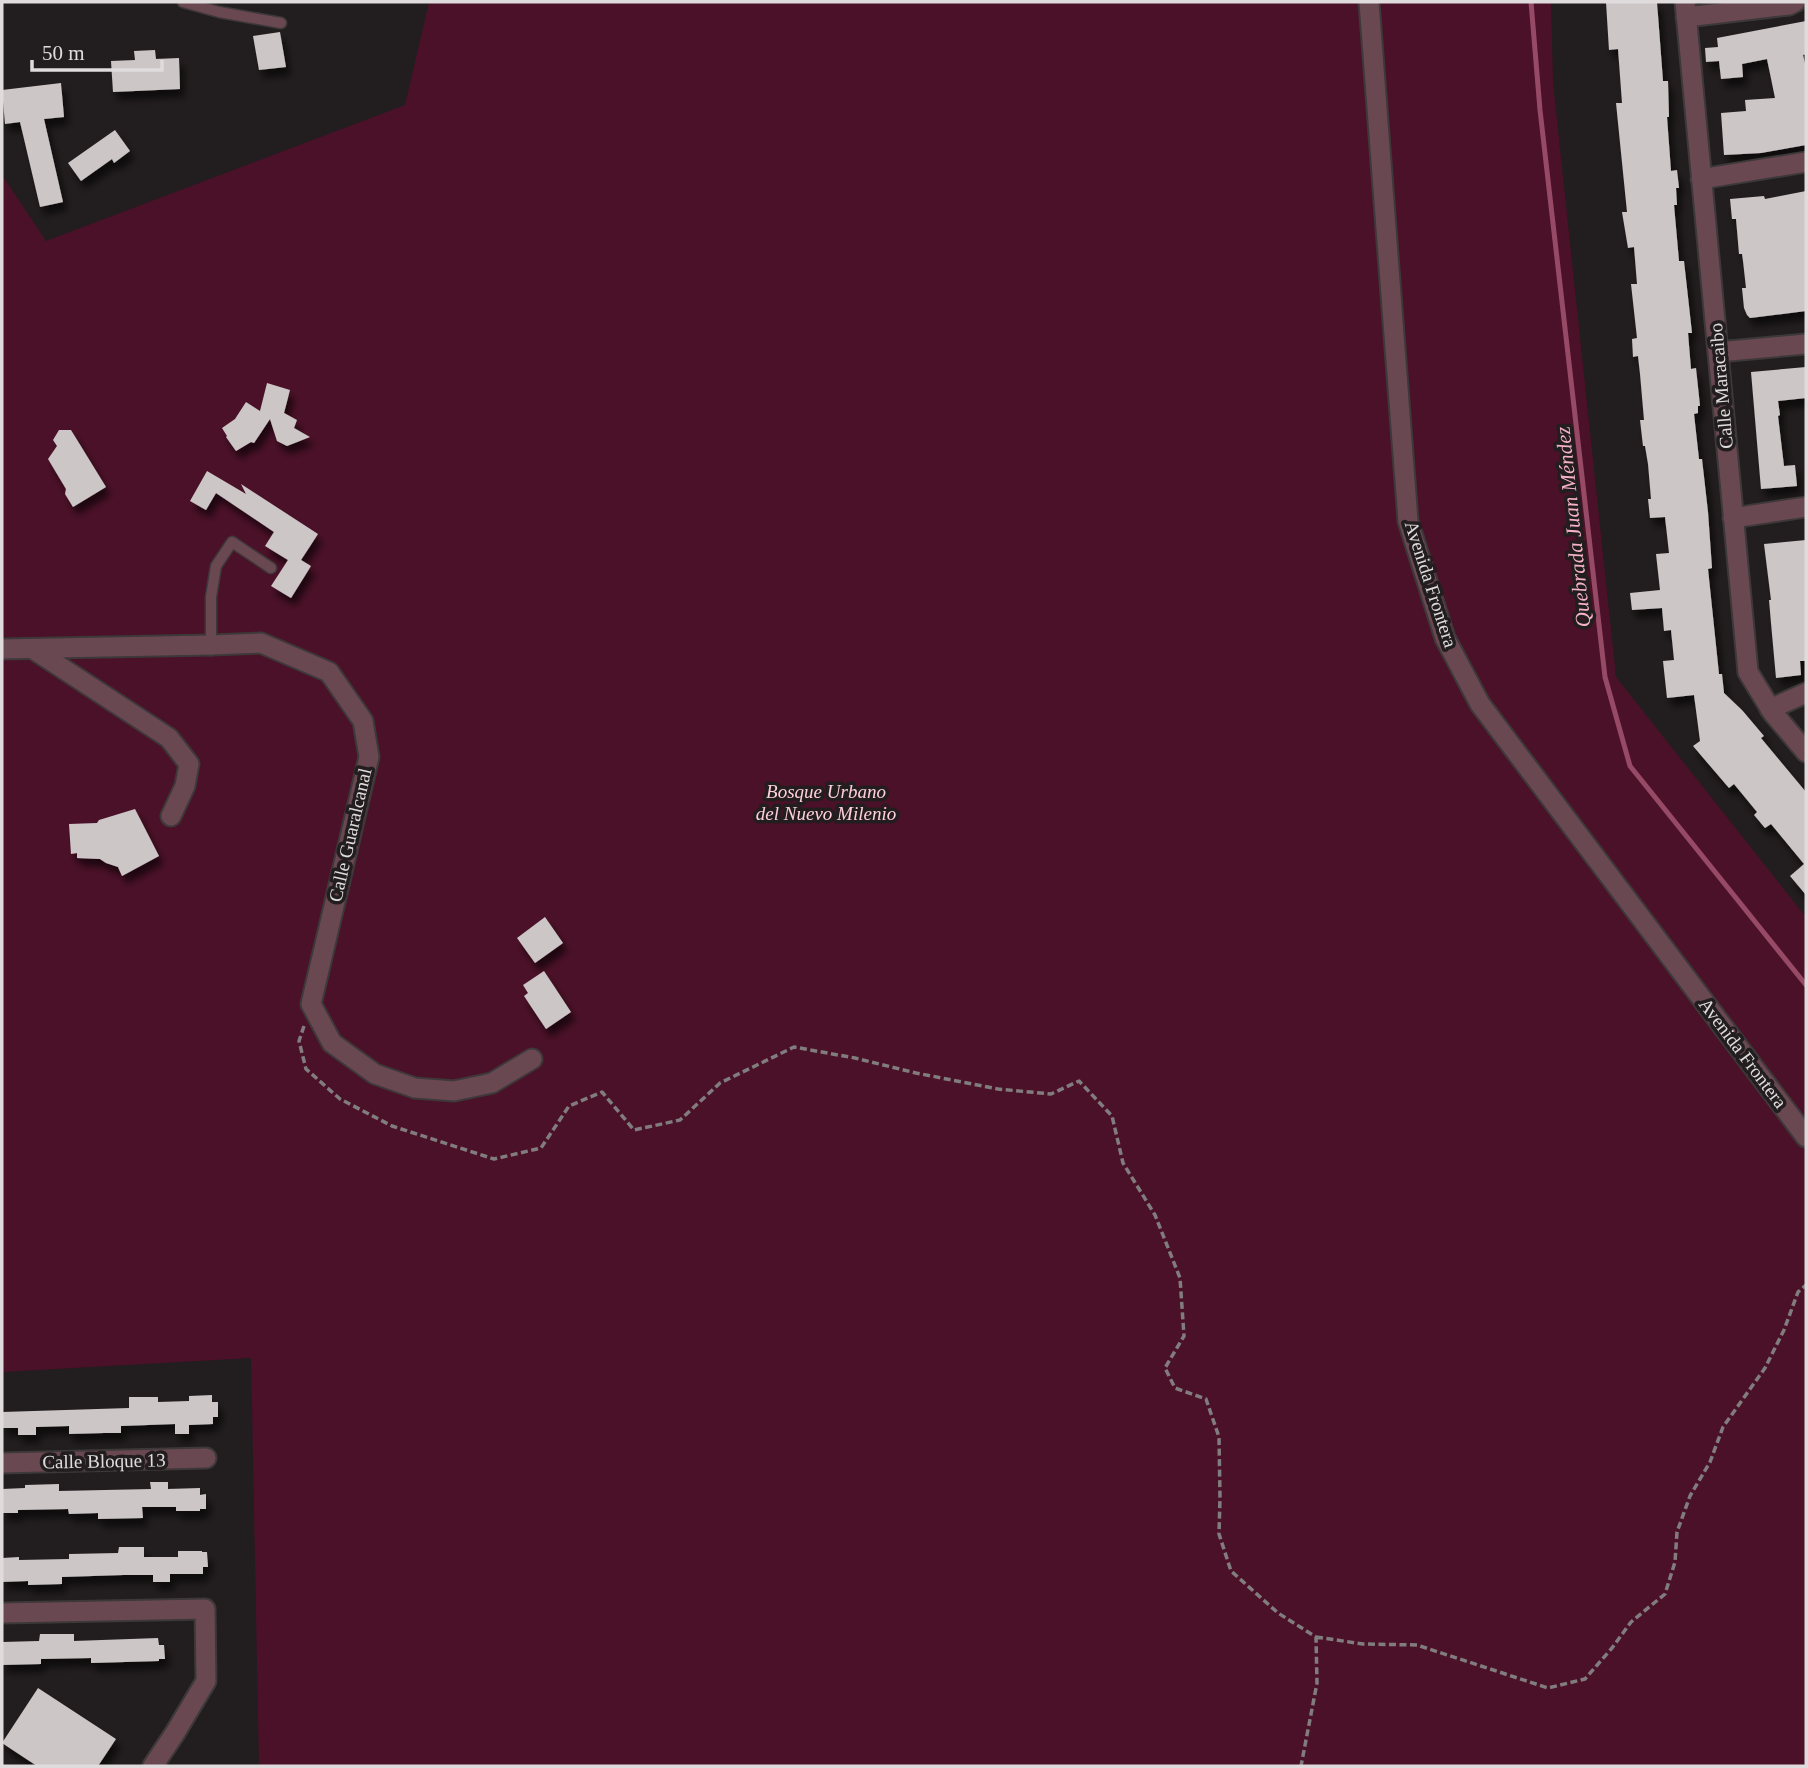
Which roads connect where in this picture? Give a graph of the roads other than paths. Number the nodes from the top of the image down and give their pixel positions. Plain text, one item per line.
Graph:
1 (183, 2) edge
2 (1369, 2) edge
3 (1795, 2) edge
4 (1685, 9) edge
5 (281, 23) dead end
6 (1806, 162) edge
7 (1701, 178) junction
8 (1806, 344) edge
9 (1718, 352) junction
10 (1806, 507) edge
11 (1734, 518) junction
12 (271, 568) dead end
13 (211, 645) junction
14 (2, 649) edge
15 (33, 649) junction
16 (1806, 693) edge
17 (1770, 709) junction
18 (1806, 752) edge
19 (171, 816) dead end
20 (532, 1059) dead end
21 (1806, 1137) edge
22 (205, 1458) dead end
23 (2, 1463) edge
24 (2, 1613) edge
25 (153, 1766) edge

1 - 5 lane
2 - 21 street, Avenida Frontera
3 - 4 street
4 - 7 street, Calle Maracaibo
6 - 7 street
7 - 9 street, Calle Maracaibo
8 - 9 street
9 - 11 street, Calle Maracaibo
10 - 11 street
11 - 17 street, Calle Maracaibo
12 - 13 lane
13 - 15 street, Calle Guaralcanal
13 - 20 street, Calle Guaralcanal
14 - 15 street, Calle Guaralcanal
15 - 19 street
16 - 17 street
17 - 18 street, Calle Maracaibo
22 - 23 street, Calle Bloque 13
24 - 25 street

